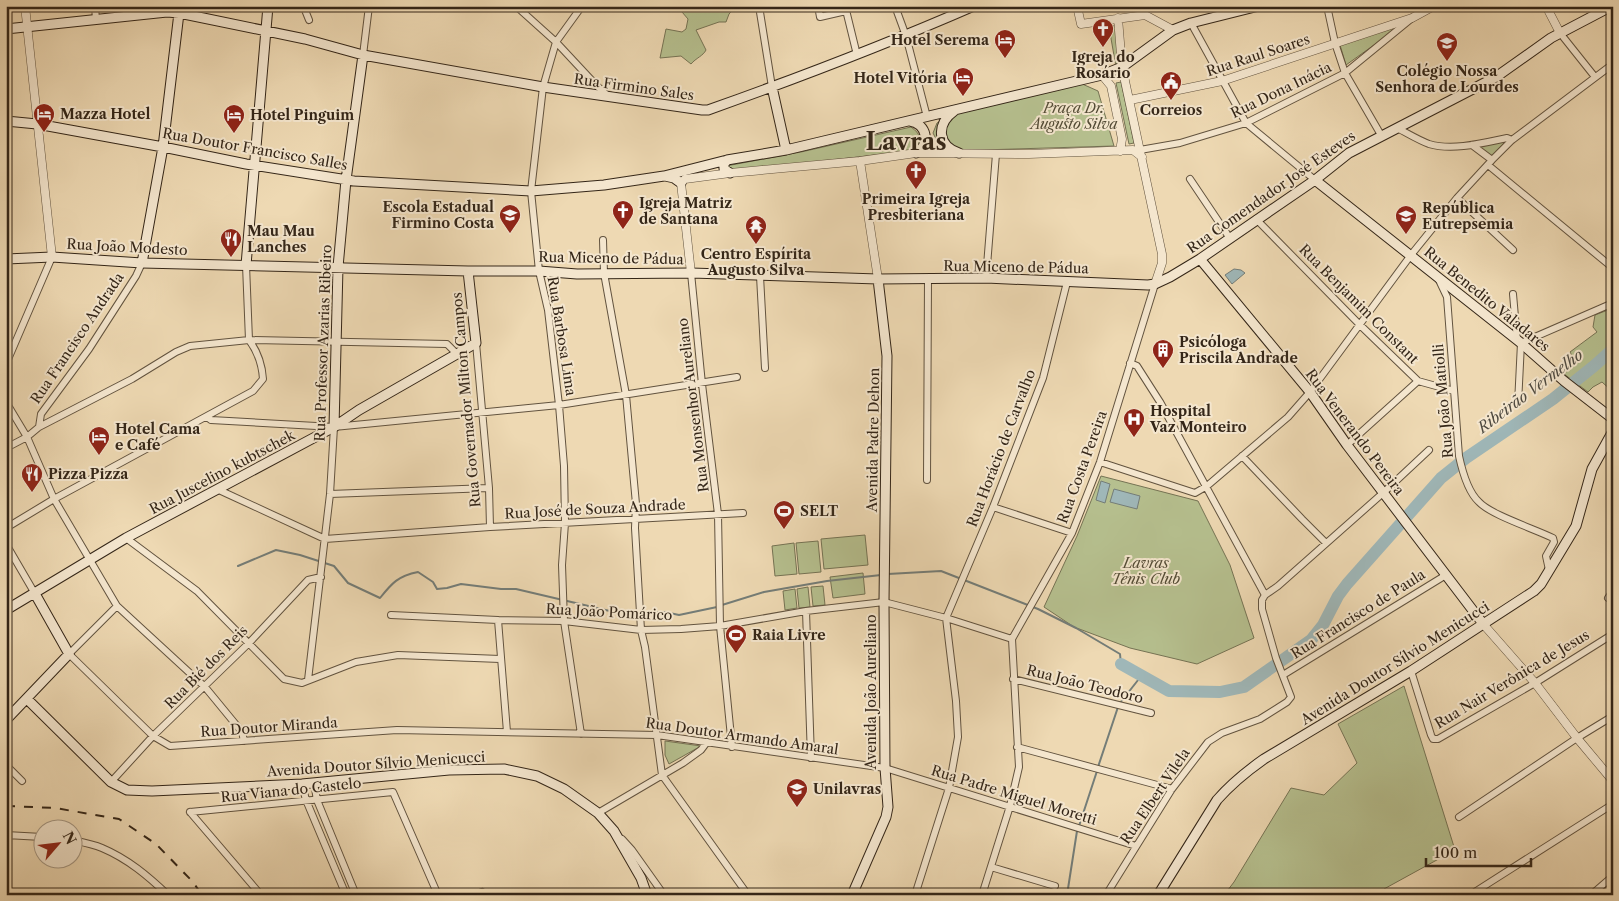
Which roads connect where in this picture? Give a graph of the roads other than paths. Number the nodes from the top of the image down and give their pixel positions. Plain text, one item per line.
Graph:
1 (24, 6) edge
2 (95, 6) edge
3 (268, 6) edge
4 (305, 6) edge
5 (369, 6) edge
6 (516, 6) edge
7 (582, 6) edge
8 (758, 6) edge
9 (818, 6) edge
10 (895, 6) edge
11 (974, 6) edge
12 (1077, 6) edge
13 (1259, 6) edge
14 (1327, 6) edge
15 (1434, 6) edge
16 (1546, 6) edge
17 (1612, 6) edge
18 (846, 9) edge
19 (181, 10) edge
20 (1118, 18) junction
21 (1412, 18) junction
22 (96, 20) junction
23 (309, 20) dead end
24 (1191, 22) junction
25 (26, 26) junction
26 (6, 29) edge
27 (266, 30) junction
28 (1173, 30) junction
29 (1560, 33) junction
30 (906, 36) junction
31 (556, 42) junction
32 (1335, 43) junction
33 (363, 55) junction
34 (857, 55) junction
35 (1613, 64) edge
36 (1122, 67) junction
37 (1345, 73) junction
38 (1102, 75) junction
39 (1595, 77) junction
40 (1222, 81) junction
41 (596, 86) junction
42 (543, 87) junction
43 (772, 87) junction
44 (592, 95) junction
45 (612, 98) junction
46 (1130, 100) junction
47 (956, 109) junction
48 (927, 117) junction
49 (6, 121) edge
50 (909, 121) junction
51 (1246, 123) junction
52 (37, 124) junction
53 (1397, 128) junction
54 (1381, 135) junction
55 (1512, 140) junction
56 (1472, 145) junction
57 (163, 147) junction
58 (6, 150) edge
59 (786, 150) junction
60 (1138, 150) junction
61 (1120, 151) junction
62 (960, 152) junction
63 (916, 153) junction
64 (996, 154) junction
65 (727, 160) junction
66 (860, 161) junction
67 (1490, 163) junction
68 (255, 166) junction
69 (730, 173) junction
70 (664, 176) junction
71 (1190, 179) dead end
72 (346, 180) junction
73 (1316, 180) junction
74 (681, 183) junction
75 (531, 191) junction
76 (6, 198) edge
77 (1457, 198) junction
78 (1256, 219) junction
79 (1230, 237) junction
80 (603, 240) dead end
81 (1513, 250) dead end
82 (1411, 255) junction
83 (52, 258) junction
84 (1200, 258) junction
85 (6, 259) edge
86 (142, 263) junction
87 (246, 265) junction
88 (338, 267) junction
89 (1613, 268) edge
90 (468, 271) junction
91 (539, 271) junction
92 (604, 273) junction
93 (691, 274) junction
94 (760, 276) junction
95 (986, 278) junction
96 (878, 279) junction
97 (928, 279) junction
98 (1067, 282) junction
99 (1156, 284) junction
100 (1450, 293) junction
101 (1513, 294) dead end
102 (1613, 303) edge
103 (1360, 325) junction
104 (249, 340) junction
105 (337, 342) junction
106 (476, 342) junction
107 (1519, 342) junction
108 (456, 353) junction
109 (1130, 363) junction
110 (6, 364) edge
111 (765, 368) dead end
112 (736, 377) dead end
113 (1418, 381) junction
114 (702, 384) junction
115 (1454, 390) junction
116 (1310, 392) junction
117 (626, 395) junction
118 (6, 402) edge
119 (1518, 404) dead end
120 (559, 405) junction
121 (358, 410) junction
122 (482, 413) junction
123 (207, 417) junction
124 (1613, 419) edge
125 (363, 424) junction
126 (310, 426) junction
127 (39, 427) junction
128 (334, 427) junction
129 (1613, 431) edge
130 (27, 438) junction
131 (313, 439) junction
132 (1348, 445) junction
133 (6, 448) edge
134 (1429, 450) dead end
135 (1242, 456) junction
136 (1100, 462) junction
137 (927, 480) dead end
138 (1207, 486) junction
139 (489, 488) junction
140 (219, 490) junction
141 (1384, 493) junction
142 (330, 494) junction
143 (54, 499) junction
144 (993, 507) junction
145 (742, 513) dead end
146 (718, 514) junction
147 (635, 519) junction
148 (565, 523) junction
149 (490, 527) junction
150 (6, 528) edge
151 (1072, 533) junction
152 (126, 538) junction
153 (325, 539) junction
154 (1326, 543) junction
155 (6, 544) edge
156 (89, 559) junction
157 (1549, 570) junction
158 (1446, 575) junction
159 (321, 577) junction
160 (1613, 590) edge
161 (34, 592) junction
162 (1265, 595) junction
163 (1610, 600) edge
164 (884, 602) junction
165 (117, 606) junction
166 (6, 610) edge
167 (806, 611) junction
168 (391, 615) dead end
169 (946, 618) junction
170 (498, 620) junction
171 (564, 621) junction
172 (1484, 625) junction
173 (720, 626) junction
174 (641, 630) junction
175 (1613, 634) edge
176 (1012, 638) junction
177 (249, 643) junction
178 (69, 654) junction
179 (500, 659) junction
180 (1411, 670) junction
181 (1284, 674) junction
182 (1013, 679) junction
183 (308, 680) junction
184 (1535, 683) junction
185 (205, 687) junction
186 (27, 699) junction
187 (1151, 713) dead end
188 (1613, 716) edge
189 (6, 720) edge
190 (507, 732) junction
191 (581, 734) junction
192 (657, 735) junction
193 (153, 736) junction
194 (1577, 738) junction
195 (244, 741) junction
196 (707, 742) junction
197 (732, 747) junction
198 (1017, 747) junction
199 (811, 758) junction
200 (6, 765) edge
201 (885, 768) junction
202 (662, 775) junction
203 (1613, 780) edge
204 (22, 782) dead end
205 (111, 782) junction
206 (314, 783) junction
207 (302, 784) junction
208 (948, 788) junction
209 (1172, 789) junction
210 (306, 800) junction
211 (317, 800) junction
212 (1613, 804) edge
213 (1010, 806) junction
214 (598, 812) junction
215 (1459, 817) dead end
216 (325, 821) junction
217 (316, 824) junction
218 (614, 831) junction
219 (7, 837) edge
220 (32, 837) edge
221 (82, 842) edge
222 (1136, 846) junction
223 (337, 848) junction
224 (328, 852) junction
225 (991, 867) junction
226 (1613, 876) edge
227 (350, 882) junction
228 (342, 886) junction
229 (1055, 886) dead end
230 (482, 892) dead end
231 (168, 895) edge
232 (261, 895) edge
233 (346, 895) edge
234 (356, 895) edge
235 (438, 895) edge
236 (475, 895) edge
237 (647, 895) edge
238 (664, 895) edge
239 (748, 895) edge
240 (852, 895) edge
241 (915, 895) edge
242 (982, 895) edge
243 (1106, 895) edge
244 (1158, 895) edge
245 (1470, 895) edge
246 (1591, 895) edge

1 - 25 street
2 - 22 street
3 - 27 main road
4 - 23 street
5 - 33 street, Rua Professor Azarias Ribeiro
6 - 31 street
7 - 31 street, Rua Barbosa Lima
8 - 43 street
9 - 18 street
10 - 30 street
11 - 30 main road, Rua Firmino Sales
12 - 20 street
13 - 24 main road, Rua Doutor Francisco Salles
14 - 32 street
15 - 21 street, Rua Raul Soares
16 - 29 street
17 - 29 main road, Rua Comendador José Esteves
18 - 34 street
19 - 22 main road, Rua Firmino Sales
19 - 27 main road, Rua Firmino Sales
19 - 57 main road, Rua Francisco Andrada
20 - 28 street
20 - 36 street
21 - 32 street, Rua Raul Soares
21 - 37 street, Rua Dona Inácia
22 - 25 main road, Rua Firmino Sales
24 - 28 main road, Rua Doutor Francisco Salles
24 - 40 street, Rua Benedito Valadares
25 - 26 main road, Rua Firmino Sales
25 - 52 street
27 - 33 main road, Rua Firmino Sales
27 - 68 main road
28 - 36 main road, Rua Doutor Francisco Salles
29 - 39 street
29 - 53 main road, Rua Comendador José Esteves
30 - 34 main road, Rua Firmino Sales
30 - 48 street
31 - 41 street
31 - 42 street, Rua Barbosa Lima
32 - 37 street
32 - 40 street, Rua Raul Soares
33 - 42 main road, Rua Firmino Sales
33 - 72 main road, Rua Professor Azarias Ribeiro
34 - 43 main road, Rua Firmino Sales
35 - 39 street
36 - 38 main road, Rua Doutor Francisco Salles
36 - 46 street
37 - 51 street, Rua Dona Inácia
37 - 54 street
38 - 47 main road, Rua Doutor Francisco Salles
38 - 61 street
39 - 55 street
40 - 46 street, Rua Raul Soares
40 - 51 street, Rua Benedito Valadares
41 - 44 street
41 - 45 street
42 - 44 main road, Rua Firmino Sales
42 - 75 street, Rua Barbosa Lima
43 - 45 main road, Rua Firmino Sales
43 - 59 main road
44 - 45 main road, Rua Firmino Sales
46 - 60 street
47 - 48 main road, Rua Doutor Francisco Salles
47 - 62 main road
48 - 50 main road, Rua Doutor Francisco Salles
49 - 52 main road, Rua Doutor Francisco Salles
50 - 59 main road, Rua Doutor Francisco Salles
50 - 63 main road
51 - 60 street, Rua Dona Inácia
51 - 73 street, Rua Benedito Valadares
52 - 57 main road, Rua Doutor Francisco Salles
52 - 83 street
53 - 54 main road, Rua Comendador José Esteves
53 - 56 street
54 - 73 main road, Rua Comendador José Esteves
55 - 56 street
55 - 67 street
56 - 67 street
57 - 68 main road, Rua Doutor Francisco Salles
57 - 86 main road, Rua Francisco Andrada
58 - 76 street
59 - 65 main road, Rua Doutor Francisco Salles
60 - 61 street
60 - 99 street
61 - 64 street
62 - 63 street
62 - 64 street
63 - 66 street
64 - 95 street
65 - 69 main road
65 - 70 main road, Rua Doutor Francisco Salles
66 - 69 street
66 - 96 street
67 - 77 street
67 - 89 street
68 - 72 main road, Rua Doutor Francisco Salles
68 - 87 main road
69 - 74 street
70 - 74 main road
70 - 75 main road, Rua Doutor Francisco Salles
71 - 79 street
72 - 75 main road, Rua Doutor Francisco Salles
72 - 88 main road, Rua Professor Azarias Ribeiro
73 - 78 main road, Rua Comendador José Esteves
73 - 82 main road, Rua Benedito Valadares
74 - 93 street, Rua Monsenhor Aureliano
75 - 91 street, Rua Barbosa Lima
76 - 85 street
77 - 81 street
77 - 82 street
78 - 79 main road, Rua Comendador José Esteves
78 - 103 street, Rua Benjamim Constant
79 - 84 main road, Rua Comendador José Esteves
80 - 92 street
82 - 100 main road, Rua Benedito Valadares
82 - 103 street
83 - 85 main road, Rua João Modesto
83 - 86 main road, Rua João Modesto
83 - 110 street
84 - 99 main road, Rua Comendador José Esteves
84 - 116 main road, Rua Venerando Pereira
86 - 87 main road, Rua João Modesto
86 - 127 street, Rua Francisco Andrada
87 - 88 main road, Rua Miceno de Pádua
87 - 104 street
88 - 90 main road, Rua Miceno de Pádua
88 - 105 main road, Rua Professor Azarias Ribeiro
90 - 91 main road, Rua Miceno de Pádua
90 - 106 main road, Rua Governador Milton Campos
91 - 92 main road, Rua Miceno de Pádua
91 - 120 street, Rua Barbosa Lima
92 - 93 main road, Rua Miceno de Pádua
92 - 117 street
93 - 94 main road, Rua Miceno de Pádua
93 - 114 street, Rua Monsenhor Aureliano
94 - 96 main road, Rua Miceno de Pádua
94 - 111 street
95 - 97 main road, Rua Miceno de Pádua
95 - 98 main road, Rua Miceno de Pádua
96 - 97 main road, Rua Miceno de Pádua
96 - 164 main road, Avenida Padre Dehon
97 - 137 street
98 - 99 main road, Rua Miceno de Pádua
98 - 144 street, Rua Horácio de Carvalho
99 - 109 street, Rua Costa Pereira
100 - 107 main road, Rua Benedito Valadares
100 - 115 street, Rua João Matiolli
101 - 107 street
102 - 107 street
103 - 113 street, Rua Benjamim Constant
103 - 116 street
104 - 105 street
104 - 123 street
104 - 127 street
105 - 108 street
105 - 128 main road, Rua Professor Azarias Ribeiro
106 - 108 main road, Rua Juscelino kubtschek
106 - 122 street, Rua Governador Milton Campos
107 - 119 street
107 - 124 main road, Rua Benedito Valadares
108 - 121 main road, Rua Juscelino kubtschek
109 - 136 street, Rua Costa Pereira
109 - 138 street
112 - 114 street
113 - 115 street, Rua Benjamim Constant
113 - 132 street
114 - 117 street
114 - 146 street, Rua Monsenhor Aureliano
115 - 157 street, Rua João Matiolli
116 - 132 main road, Rua Venerando Pereira
116 - 135 street
117 - 120 street
117 - 147 street
118 - 130 street
120 - 122 street
120 - 148 street, Rua Barbosa Lima
121 - 125 street
121 - 128 main road, Rua Juscelino kubtschek
122 - 125 street
122 - 139 street, Rua Governador Milton Campos
123 - 126 street
123 - 143 street
125 - 128 street
126 - 128 street
126 - 131 street
127 - 130 street
128 - 131 main road, Rua Juscelino kubtschek
128 - 142 street, Rua Professor Azarias Ribeiro
129 - 157 main road, Avenida Doutor Sílvio Menicucci
130 - 133 street
130 - 143 street
131 - 140 main road, Rua Juscelino kubtschek
132 - 141 main road, Rua Venerando Pereira
134 - 141 street
135 - 138 street
135 - 154 street
136 - 138 street
136 - 151 street, Rua Costa Pereira
138 - 162 street
139 - 142 street
139 - 149 street, Rua Governador Milton Campos
140 - 152 main road, Rua Juscelino kubtschek
140 - 153 street, Rua José de Souza Andrade
141 - 154 street
141 - 158 main road, Rua Venerando Pereira
142 - 153 street, Rua Professor Azarias Ribeiro
143 - 150 street
143 - 156 street
144 - 151 street
144 - 169 street, Rua Horácio de Carvalho
145 - 146 street, Rua José de Souza Andrade
146 - 147 street, Rua José de Souza Andrade
146 - 173 street, Rua Monsenhor Aureliano
147 - 148 street, Rua José de Souza Andrade
147 - 174 street
148 - 149 street, Rua José de Souza Andrade
148 - 171 street, Rua Barbosa Lima
149 - 153 street, Rua José de Souza Andrade
151 - 176 street, Rua Costa Pereira
152 - 156 main road, Rua Juscelino kubtschek
152 - 177 street
153 - 159 street, Rua Professor Azarias Ribeiro
154 - 162 street
155 - 161 street
156 - 161 main road, Rua Juscelino kubtschek
156 - 165 street
157 - 172 main road, Avenida Doutor Sílvio Menicucci
158 - 172 main road, Rua Venerando Pereira
158 - 181 street, Rua Francisco de Paula
159 - 177 street, Rua Bié dos Reis
159 - 183 street, Rua Professor Azarias Ribeiro
160 - 163 street
161 - 166 main road, Rua Juscelino kubtschek
161 - 178 main road
162 - 181 street
164 - 167 street, Rua João Pomárico
164 - 169 street
164 - 201 main road, Avenida João Aureliano
165 - 178 street
165 - 185 street
167 - 173 street, Rua João Pomárico
167 - 199 street
168 - 170 street, Rua João Pomárico
169 - 176 street
169 - 208 street
170 - 171 street, Rua João Pomárico
170 - 179 street
171 - 174 street, Rua João Pomárico
171 - 191 street, Rua Barbosa Lima
172 - 180 main road, Avenida Doutor Sílvio Menicucci
172 - 184 street
173 - 174 street, Rua João Pomárico
173 - 197 street, Rua Monsenhor Aureliano
174 - 192 street
175 - 184 street, Rua Nair Verônica de Jesus
176 - 182 street
177 - 183 street
177 - 185 street, Rua Bié dos Reis
178 - 186 main road
178 - 193 street, Rua Doutor Miranda
179 - 183 street
179 - 190 street
180 - 184 street, Rua Nair Verônica de Jesus
180 - 244 main road, Avenida Doutor Sílvio Menicucci
181 - 209 street, Rua Elbert Vilela
182 - 187 street, Rua João Teodoro
182 - 198 street
184 - 194 street
185 - 193 street, Rua Bié dos Reis
185 - 195 street
186 - 189 main road
186 - 205 main road
188 - 194 street
190 - 191 street, Rua Doutor Armando Amaral
190 - 195 street, Rua Doutor Miranda
191 - 192 street, Rua Doutor Armando Amaral
192 - 196 street, Rua Doutor Armando Amaral
192 - 202 street
193 - 195 street, Rua Doutor Miranda
193 - 205 street, Rua Bié dos Reis
194 - 203 street
194 - 215 street
196 - 197 street, Rua Doutor Armando Amaral
196 - 202 street
197 - 199 street, Rua Doutor Armando Amaral
198 - 209 street
198 - 213 street
199 - 201 street, Rua Doutor Armando Amaral
200 - 204 street
201 - 208 street, Rua Padre Miguel Moretti
201 - 240 main road, Avenida João Aureliano
202 - 214 street
202 - 239 street
205 - 207 main road, Avenida Doutor Sílvio Menicucci
206 - 207 main road, Avenida Doutor Sílvio Menicucci
206 - 211 street
206 - 214 main road, Avenida Doutor Sílvio Menicucci
207 - 210 street
208 - 213 street, Rua Padre Miguel Moretti
208 - 241 street
209 - 222 street, Rua Elbert Vilela
210 - 211 street, Rua Viana do Castelo
210 - 217 street
210 - 232 street, Rua Viana do Castelo
211 - 216 street
211 - 235 street, Rua Viana do Castelo
212 - 245 street
213 - 222 street, Rua Padre Miguel Moretti
213 - 225 street
214 - 218 main road, Avenida Doutor Sílvio Menicucci
216 - 217 street
216 - 223 street
217 - 224 street
218 - 237 main road, Avenida Doutor Sílvio Menicucci
218 - 238 street
219 - 220 street
221 - 231 street
222 - 243 street, Rua Elbert Vilela
223 - 224 street
223 - 227 street
224 - 228 street
225 - 229 street
225 - 242 street
226 - 246 street
227 - 228 street
227 - 234 street
228 - 233 street
230 - 236 street

